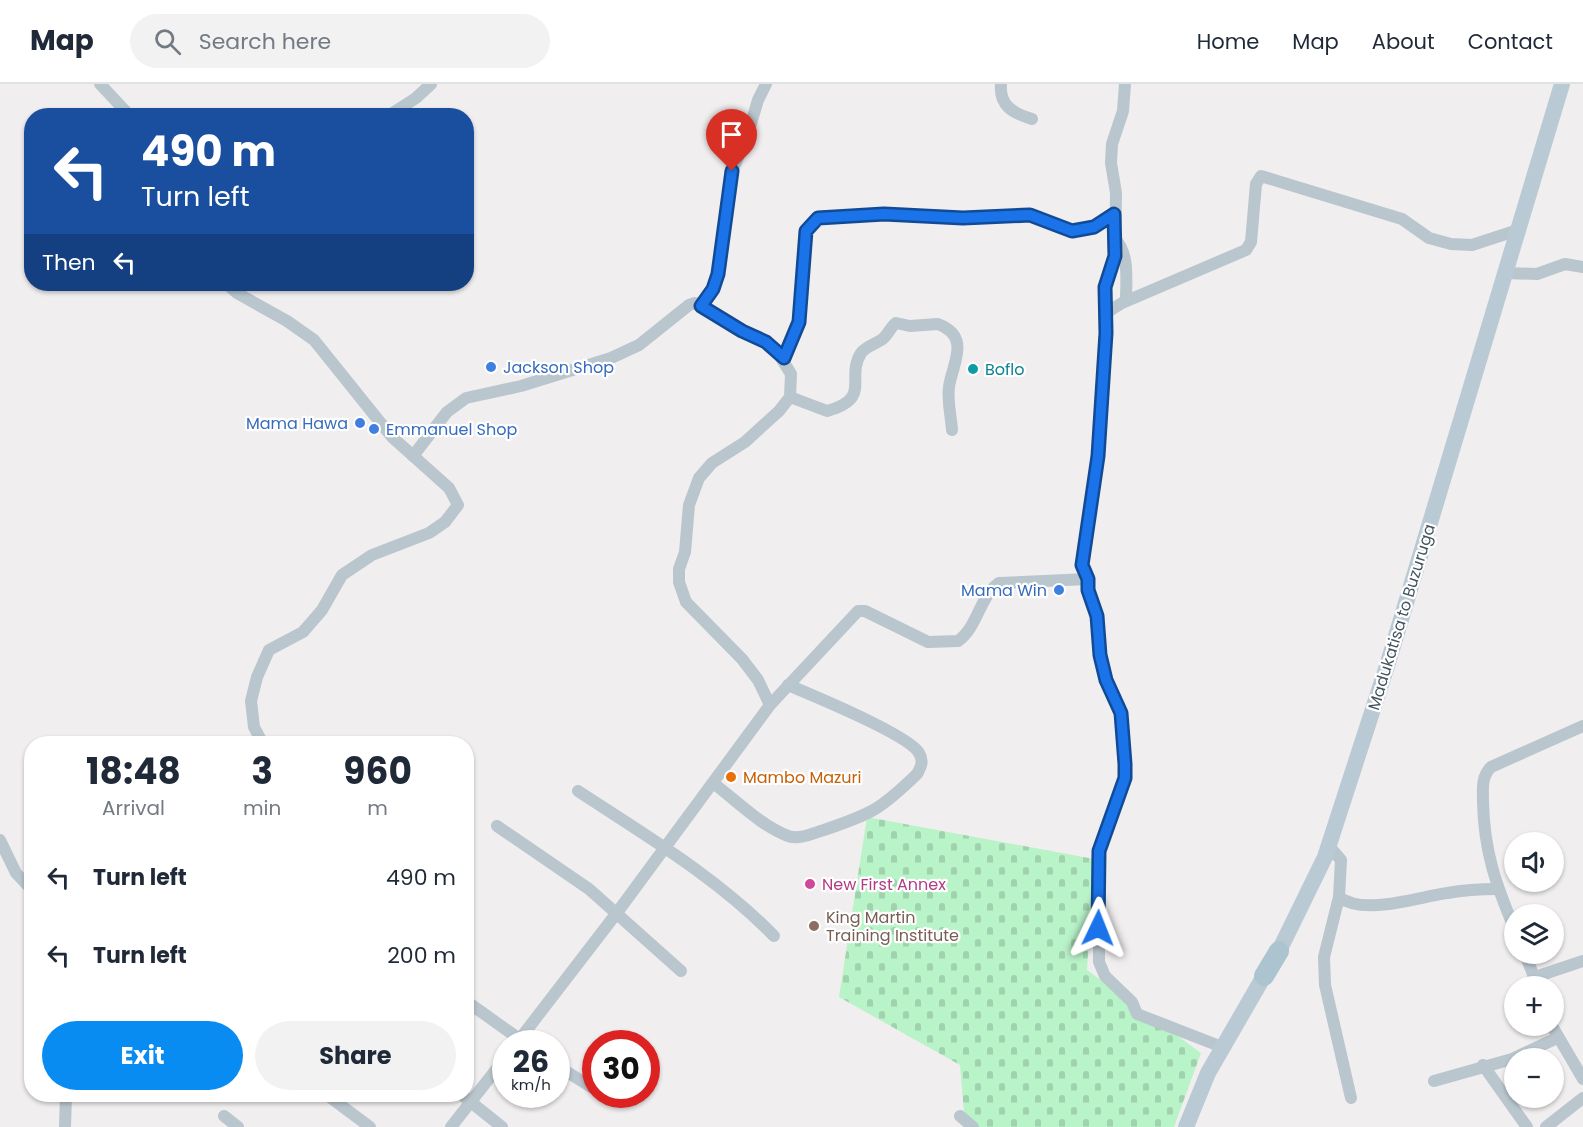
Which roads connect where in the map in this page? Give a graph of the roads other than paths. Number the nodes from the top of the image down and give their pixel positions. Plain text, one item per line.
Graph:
1 (100, 84) edge
2 (430, 84) edge
3 (766, 84) edge
4 (1001, 84) edge
5 (1125, 84) edge
6 (1562, 84) edge
7 (122, 108) edge
8 (400, 108) edge
9 (1032, 119) dead end
10 (1114, 214) junction
11 (1518, 230) junction
12 (1114, 237) junction
13 (1583, 267) edge
14 (1506, 273) junction
15 (235, 291) edge
16 (1126, 301) junction
17 (701, 306) junction
18 (1106, 313) junction
19 (784, 358) junction
20 (790, 397) junction
21 (952, 430) dead end
22 (413, 456) junction
23 (1088, 579) junction
24 (788, 685) junction
25 (770, 705) junction
26 (1583, 726) edge
27 (259, 736) edge
28 (713, 783) junction
29 (578, 791) dead end
30 (497, 826) dead end
31 (0, 840) edge
32 (1328, 845) junction
33 (663, 847) junction
34 (24, 882) edge
35 (1498, 889) junction
36 (1339, 897) junction
37 (1504, 904) edge
38 (616, 914) junction
39 (774, 936) dead end
40 (1279, 951) joint
41 (1583, 961) edge
42 (681, 971) dead end
43 (1264, 976) joint
44 (1550, 976) edge
45 (474, 1007) edge
46 (504, 1030) edge
47 (529, 1030) edge
48 (1557, 1038) joint
49 (1222, 1047) junction
50 (1483, 1065) junction
51 (492, 1071) edge
52 (1583, 1079) edge
53 (1434, 1081) dead end
54 (474, 1090) edge
55 (1352, 1098) dead end
56 (1583, 1098) edge
57 (66, 1102) edge
58 (336, 1102) edge
59 (464, 1102) edge
60 (471, 1102) edge
61 (224, 1116) dead end
62 (960, 1116) dead end
63 (64, 1127) edge
64 (238, 1127) edge
65 (370, 1127) edge
66 (451, 1127) edge
67 (502, 1127) edge
68 (973, 1127) edge
69 (1186, 1127) edge
70 (1527, 1127) edge
71 (1546, 1127) edge

1 - 7 street
2 - 8 street
3 - 17 street
4 - 9 street
5 - 10 street
6 - 11 main road, Madukatisa to Buzuruga
10 - 12 street
10 - 19 street
11 - 14 main road, Madukatisa to Buzuruga
11 - 16 street
12 - 16 street
12 - 18 street
13 - 14 street
14 - 32 main road, Madukatisa to Buzuruga
15 - 22 street
16 - 18 street
17 - 19 street
17 - 22 street
18 - 23 street
19 - 20 street
20 - 21 street
20 - 25 street
22 - 27 street
23 - 24 street
23 - 49 street
24 - 25 street
24 - 28 street
25 - 28 street
26 - 35 street
28 - 33 street
29 - 33 street
30 - 38 street
31 - 34 street
32 - 36 street
32 - 40 main road, Madukatisa to Buzuruga
33 - 38 street
33 - 39 street
35 - 36 street
35 - 37 street
36 - 55 street
38 - 42 street
38 - 47 street
40 - 43 main road, Madukatisa to Buzuruga
41 - 44 street
43 - 49 main road, Madukatisa to Buzuruga
45 - 46 street
48 - 50 street
48 - 52 street
49 - 69 main road, Madukatisa to Buzuruga
50 - 53 street
50 - 70 street
51 - 54 street
56 - 71 street
57 - 63 street
58 - 65 street
59 - 66 street
60 - 67 street
61 - 64 street
62 - 68 street

